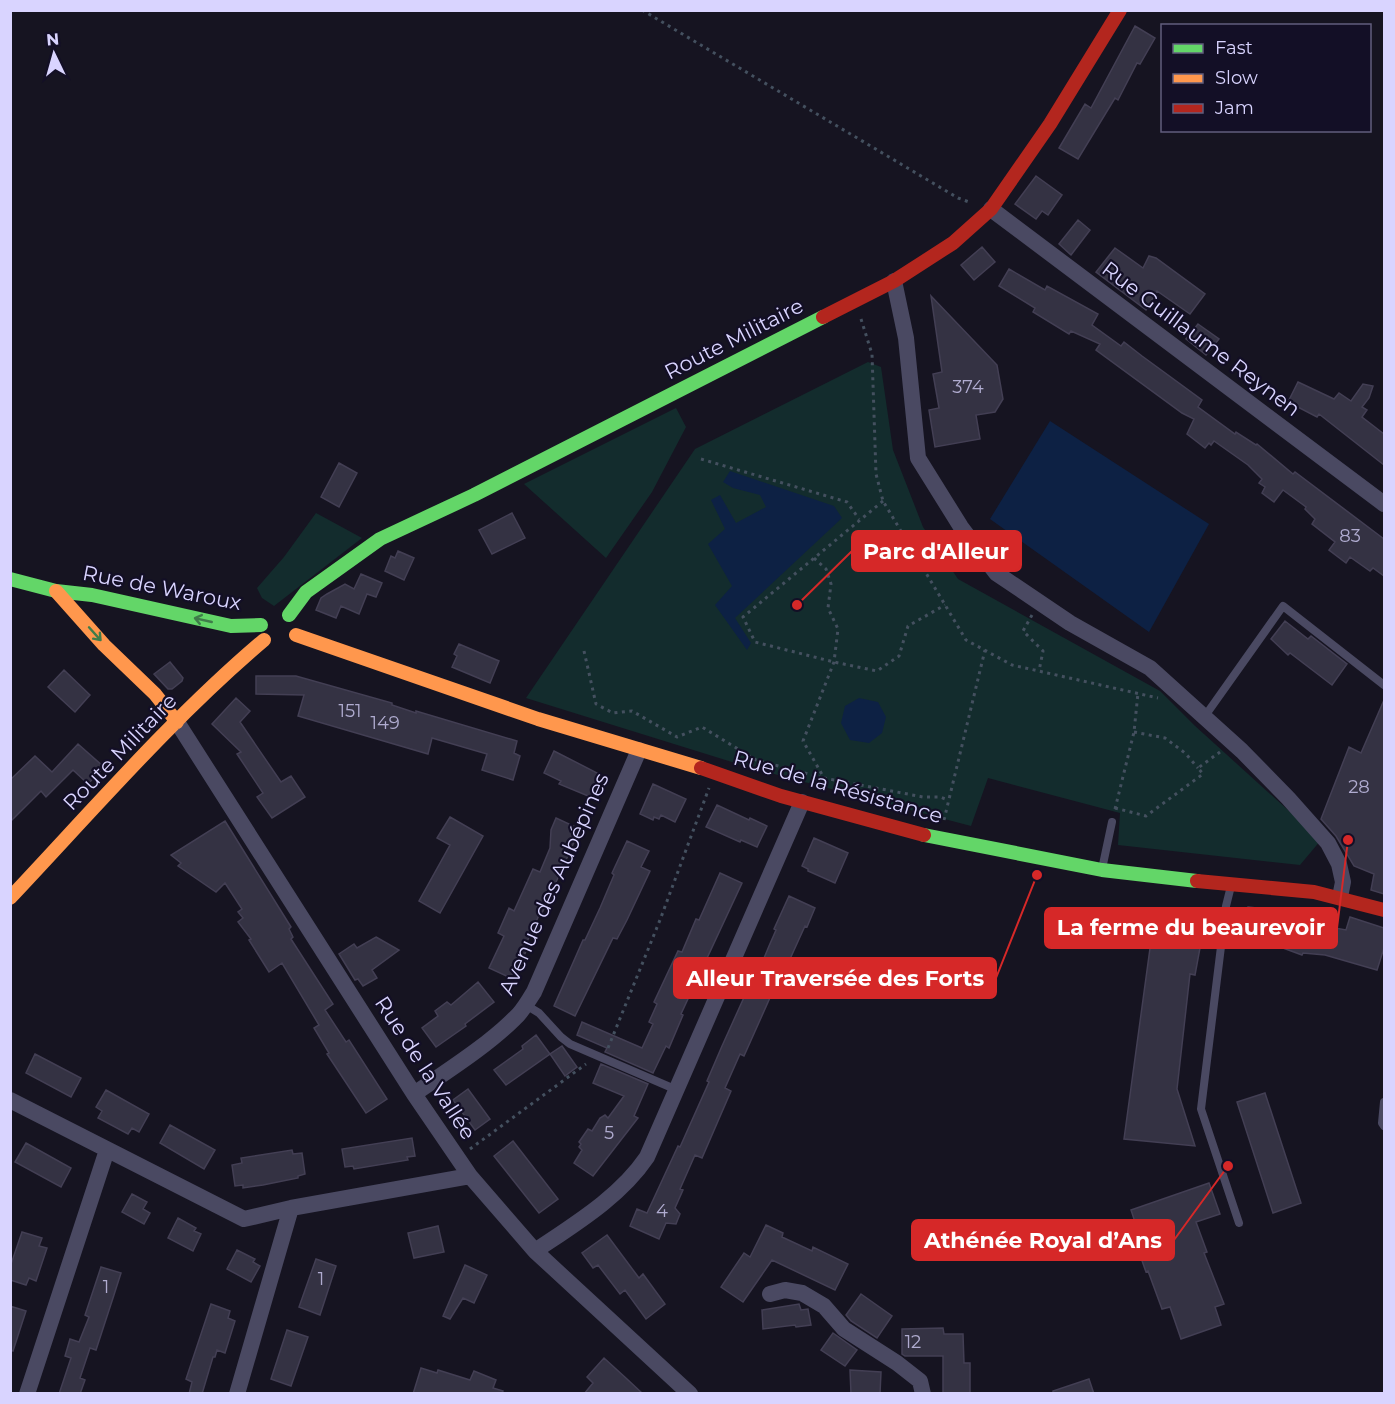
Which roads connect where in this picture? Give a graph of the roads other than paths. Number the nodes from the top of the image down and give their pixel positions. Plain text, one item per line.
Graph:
1 (1120, 10) edge
2 (991, 209) junction
3 (894, 281) junction
4 (1384, 504) edge
5 (10, 579) edge
6 (56, 591) junction
7 (280, 613) junction
8 (261, 625) junction
9 (231, 636) junction
10 (231, 668) junction
11 (1384, 685) edge
12 (1205, 716) junction
13 (177, 722) junction
14 (639, 750) junction
15 (802, 802) junction
16 (1112, 822) road end
17 (1102, 870) junction
18 (1231, 885) junction
19 (1340, 897) junction
20 (10, 898) edge
21 (1384, 910) edge
22 (526, 1005) junction
23 (677, 1090) junction
24 (414, 1094) junction
25 (10, 1100) edge
26 (1384, 1102) edge
27 (1384, 1126) edge
28 (107, 1150) junction
29 (470, 1176) junction
30 (291, 1208) junction
31 (1239, 1223) dead end
32 (535, 1251) junction
33 (770, 1294) dead end
34 (27, 1394) edge
35 (237, 1394) edge
36 (690, 1394) edge
37 (923, 1394) edge

1 - 2 street, Route Militaire
2 - 3 street, Route Militaire
2 - 4 street, Rue Guillaume Reynen
3 - 7 street, Route Militaire
3 - 12 street
5 - 6 street, Rue de Waroux
9 -> 6 street, Rue de Waroux
6 -> 13 street, Rue de Waroux
7 - 8 street, Route Militaire
7 - 14 street, Rue de la Résistance
8 - 9 street, Rue de Waroux
8 - 10 street, Route Militaire
9 - 10 street
10 - 13 street, Route Militaire
11 - 12 lane
12 - 19 street
13 - 20 street, Route Militaire
13 - 24 street, Rue de la Vallée
14 - 15 street, Rue de la Résistance
14 - 22 street, Avenue des Aubépines
15 - 17 street, Rue de la Résistance
15 - 23 street
16 - 17 lane
17 - 18 street, Rue de la Résistance
18 - 19 street, Rue de la Résistance
18 - 31 lane
19 - 21 street, Rue de la Résistance
22 - 23 lane
22 - 24 street, Avenue des Aubépines
23 - 32 street
24 - 29 street, Rue de la Vallée
25 - 28 street
26 - 27 lane
28 - 30 street
28 - 34 street
29 - 30 street
29 - 32 street, Rue de la Vallée
30 - 35 street
32 - 36 street, Rue de la Vallée
33 - 37 street

